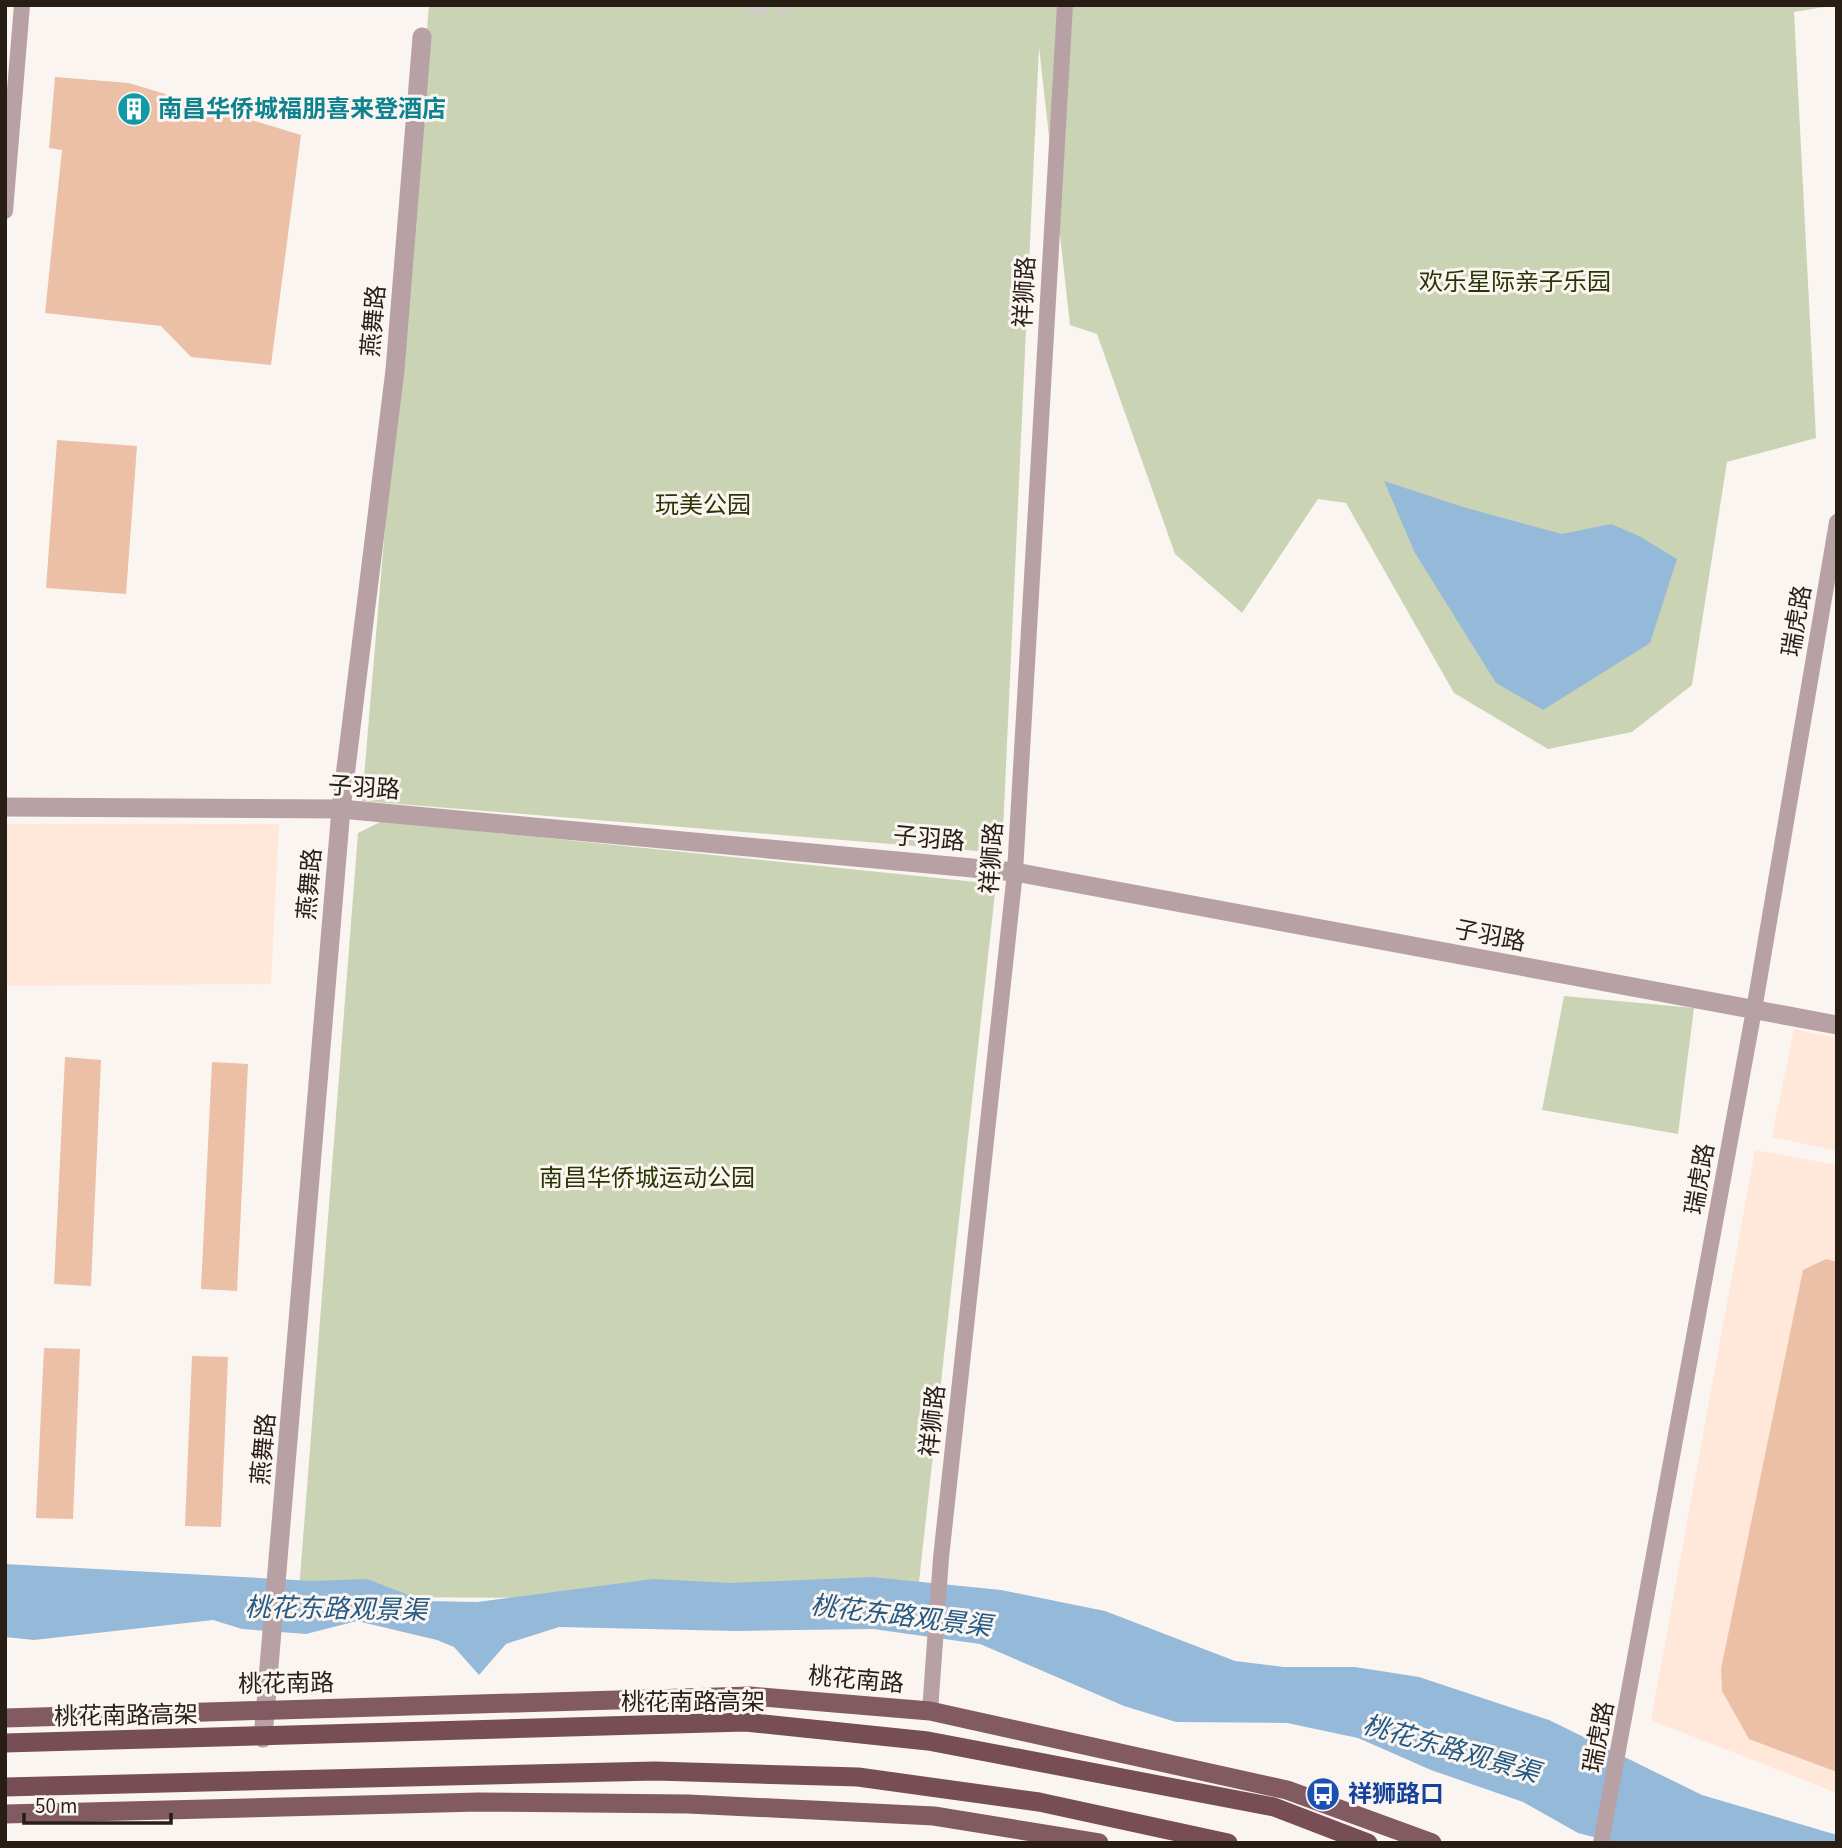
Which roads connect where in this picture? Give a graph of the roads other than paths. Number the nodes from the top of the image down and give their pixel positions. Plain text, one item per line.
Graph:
1 (22, 5) edge
2 (1065, 5) edge
3 (422, 37) dead end
4 (5, 211) edge
5 (1837, 522) edge
6 (5, 807) edge
7 (341, 809) junction
8 (1015, 872) junction
9 (1754, 1010) junction
10 (1837, 1025) edge
11 (265, 1709) junction
12 (930, 1711) junction
13 (5, 1718) edge
14 (262, 1738) junction
15 (5, 1743) edge
16 (5, 1787) edge
17 (5, 1814) edge
18 (1100, 1843) edge
19 (1228, 1843) edge
20 (1368, 1843) edge
21 (1432, 1843) edge
22 (1601, 1843) edge

1 - 4 street
2 - 8 street, 祥狮路
3 - 7 street, 燕舞路
5 - 9 street, 瑞虎路
6 - 7 street, 子羽路
7 - 8 street, 子羽路
7 - 11 street, 燕舞路
8 - 9 street, 子羽路
8 - 12 street, 祥狮路
9 - 10 street, 子羽路
9 - 22 street, 瑞虎路
11 - 12 main road, 桃花南路
11 - 13 main road, 桃花南路
11 - 14 street, 燕舞路
12 - 21 main road, 桃花南路
14 - 15 highway, 桃花南路高架
14 - 20 highway, 桃花南路高架
16 - 19 highway
17 - 18 main road

